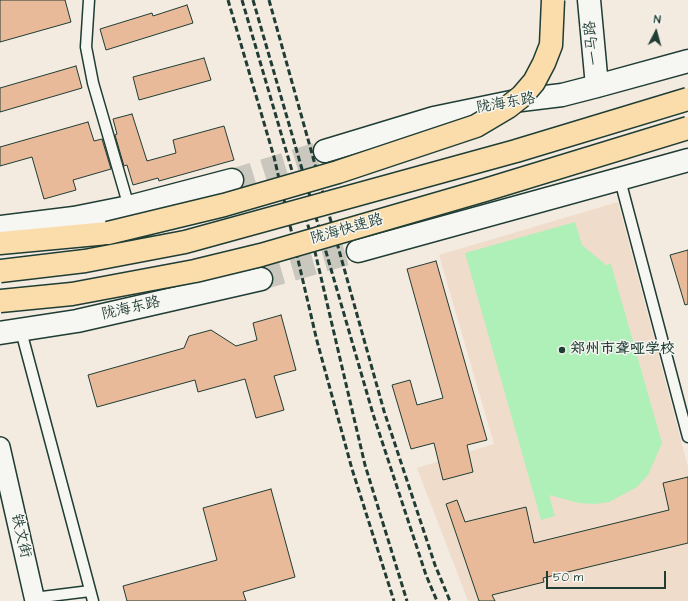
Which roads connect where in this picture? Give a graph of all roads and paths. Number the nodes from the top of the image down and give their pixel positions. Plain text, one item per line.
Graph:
1 (89, 0) edge
2 (553, 0) edge
3 (589, 0) edge
4 (688, 61) edge
5 (598, 86) junction
6 (688, 99) edge
7 (688, 128) edge
8 (325, 151) tunnel mouth
9 (688, 160) edge
10 (232, 180) tunnel mouth
11 (620, 180) junction
12 (129, 207) junction
13 (0, 227) edge
14 (108, 233) junction
15 (0, 243) edge
16 (358, 251) tunnel mouth
17 (85, 261) junction
18 (4, 268) edge
19 (261, 279) tunnel mouth
20 (0, 301) edge
21 (10, 332) edge
22 (688, 437) edge
23 (0, 447) edge
24 (90, 591) junction
25 (34, 600) edge
26 (92, 601) edge

1 - 12 lane
2 - 14 highway, bridge
3 - 5 street, 一马路
4 - 5 street, 陇海东路
5 - 8 street, 陇海东路
6 - 17 highway, 陇海快速路, bridge
7 - 20 highway, 陇海快速路, bridge
9 - 11 street
10 - 12 street
11 - 16 street
11 - 22 lane
12 - 13 street
14 - 15 highway
14 - 17 highway
17 - 18 highway, 陇海快速路, bridge
19 - 21 street, 陇海东路
21 - 24 lane
23 - 25 street, 铁文街
24 - 25 lane
24 - 26 lane

